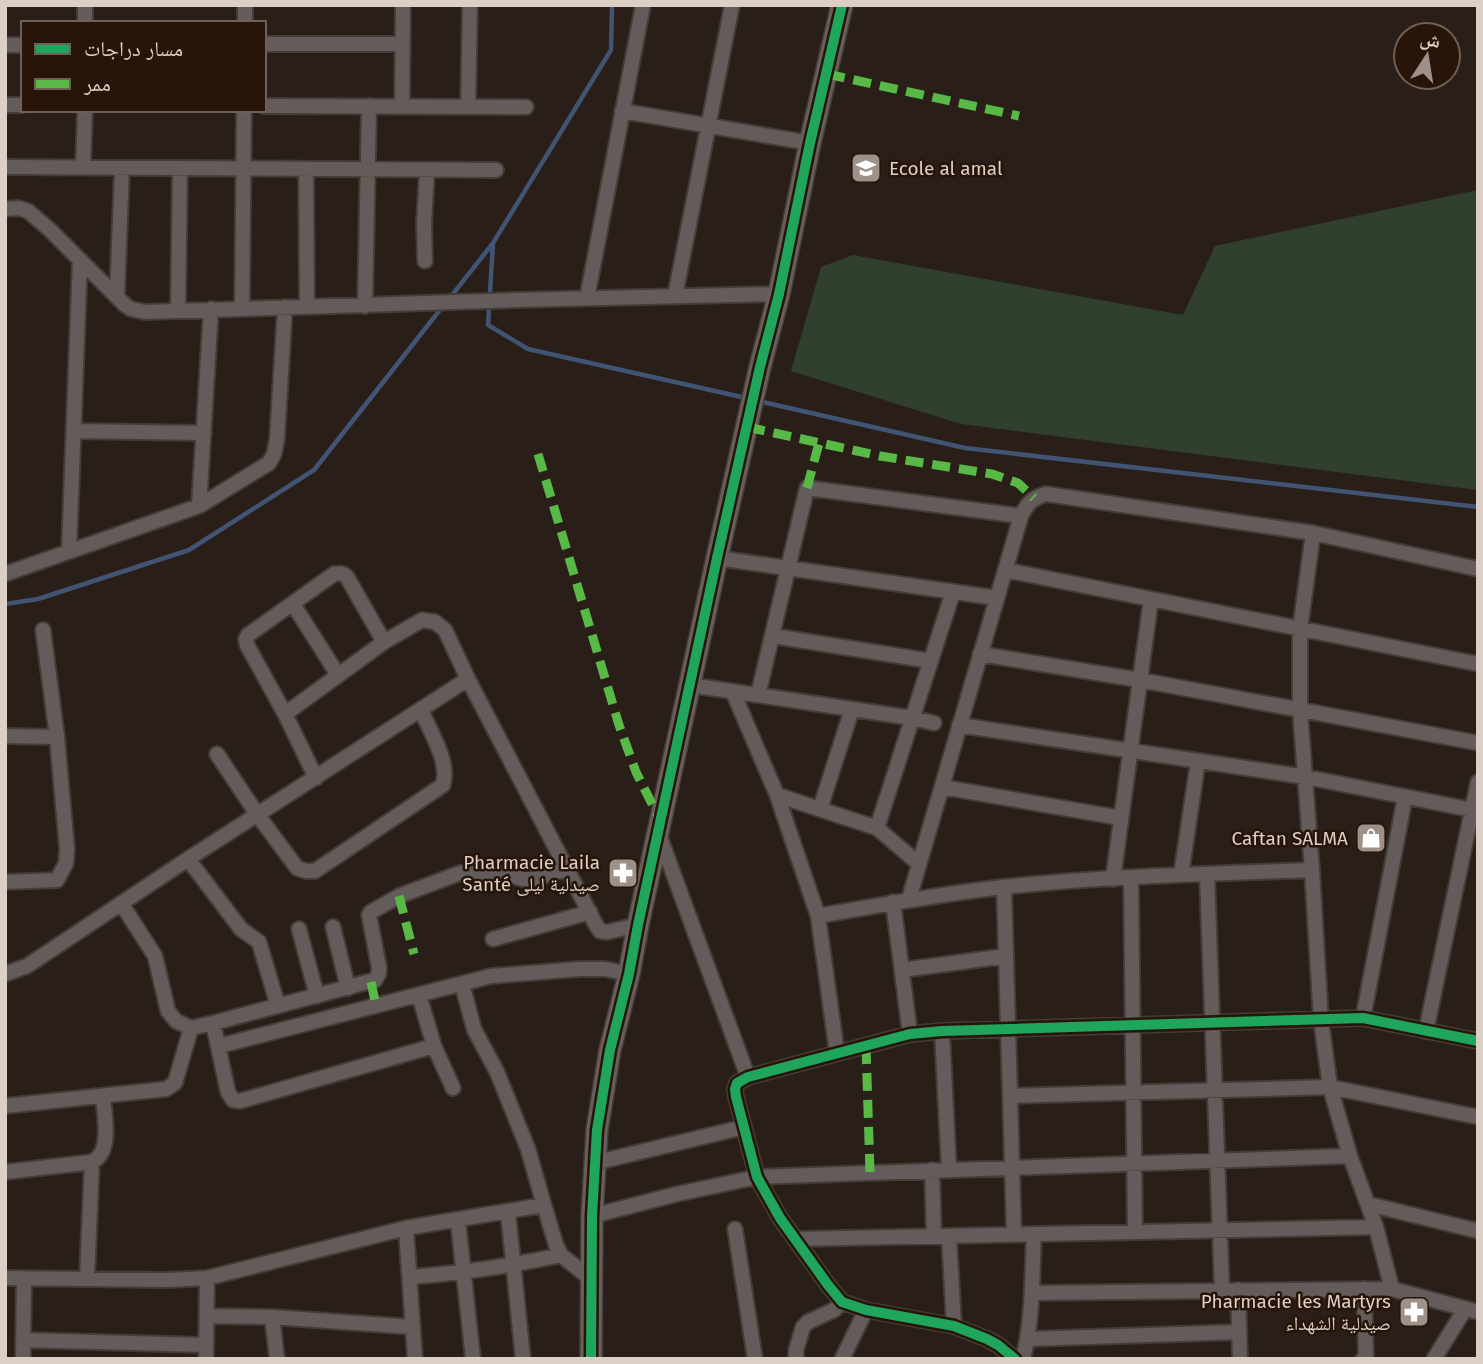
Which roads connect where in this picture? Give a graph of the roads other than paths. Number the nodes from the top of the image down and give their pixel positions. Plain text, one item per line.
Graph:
1 (403, 5) edge
2 (470, 5) edge
3 (643, 5) edge
4 (732, 5) edge
5 (842, 5) edge
6 (266, 44) edge
7 (402, 44) junction
8 (266, 106) edge
9 (369, 106) junction
10 (402, 106) junction
11 (468, 107) junction
12 (526, 107) dead end
13 (622, 111) junction
14 (85, 112) edge
15 (244, 112) edge
16 (709, 125) junction
17 (810, 143) junction
18 (5, 167) edge
19 (83, 167) junction
20 (122, 168) junction
21 (180, 168) junction
22 (243, 168) junction
23 (306, 169) junction
24 (368, 169) junction
25 (427, 170) junction
26 (496, 170) dead end
27 (5, 209) edge
28 (80, 260) junction
29 (425, 261) dead end
30 (779, 294) junction
31 (675, 296) junction
32 (117, 297) junction
33 (587, 298) junction
34 (365, 306) junction
35 (285, 307) junction
36 (307, 307) junction
37 (211, 309) junction
38 (242, 309) junction
39 (178, 310) junction
40 (74, 431) junction
41 (204, 433) junction
42 (199, 506) junction
43 (1021, 516) junction
44 (1313, 533) junction
45 (69, 550) junction
46 (718, 558) junction
47 (788, 568) junction
48 (1478, 569) edge
49 (1005, 570) junction
50 (5, 574) edge
51 (953, 592) junction
52 (997, 598) junction
53 (1151, 599) junction
54 (293, 604) junction
55 (1300, 629) junction
56 (43, 630) dead end
57 (773, 636) junction
58 (384, 642) junction
59 (980, 654) junction
60 (931, 660) junction
61 (1478, 664) edge
62 (338, 675) junction
63 (468, 679) junction
64 (1140, 680) junction
65 (690, 685) junction
66 (733, 692) junction
67 (758, 695) junction
68 (852, 709) junction
69 (421, 710) junction
70 (1300, 710) junction
71 (285, 714) junction
72 (912, 718) junction
73 (934, 723) dead end
74 (959, 725) junction
75 (5, 736) edge
76 (57, 737) junction
77 (1478, 743) edge
78 (1130, 751) junction
79 (217, 754) dead end
80 (1198, 761) junction
81 (1306, 777) junction
82 (316, 778) junction
83 (1478, 782) edge
84 (942, 787) junction
85 (777, 795) junction
86 (1405, 797) junction
87 (820, 809) junction
88 (1475, 811) edge
89 (257, 814) junction
90 (1121, 818) junction
91 (877, 828) junction
92 (658, 832) junction
93 (188, 859) junction
94 (919, 864) junction
95 (568, 868) junction
96 (1312, 870) junction
97 (1207, 874) junction
98 (1181, 876) junction
99 (1131, 878) junction
100 (1113, 879) junction
101 (5, 882) edge
102 (1003, 887) junction
103 (909, 899) junction
104 (893, 902) junction
105 (121, 903) junction
106 (590, 912) junction
107 (818, 916) junction
108 (638, 925) junction
109 (334, 927) dead end
110 (299, 929) dead end
111 (493, 939) dead end
112 (1006, 956) junction
113 (902, 970) junction
114 (5, 974) edge
115 (629, 974) junction
116 (462, 984) junction
117 (348, 988) junction
118 (419, 995) junction
119 (317, 996) junction
120 (278, 1006) junction
121 (1363, 1018) junction
122 (1321, 1020) junction
123 (214, 1023) junction
124 (1212, 1023) junction
125 (1133, 1025) junction
126 (191, 1028) junction
127 (1008, 1028) junction
128 (942, 1031) junction
129 (1426, 1031) junction
130 (910, 1034) junction
131 (1478, 1041) edge
132 (219, 1046) junction
133 (434, 1046) junction
134 (837, 1053) junction
135 (748, 1077) junction
136 (1330, 1087) junction
137 (453, 1088) dead end
138 (1215, 1090) junction
139 (1133, 1092) junction
140 (103, 1096) junction
141 (1010, 1096) junction
142 (5, 1105) edge
143 (1478, 1117) edge
144 (744, 1127) junction
145 (1350, 1156) junction
146 (1217, 1160) junction
147 (92, 1162) junction
148 (594, 1163) junction
149 (1134, 1163) junction
150 (1012, 1168) junction
151 (932, 1170) junction
152 (949, 1170) junction
153 (5, 1172) edge
154 (757, 1177) junction
155 (1368, 1204) junction
156 (544, 1205) junction
157 (508, 1212) junction
158 (592, 1216) junction
159 (458, 1220) junction
160 (1376, 1227) junction
161 (406, 1228) junction
162 (735, 1229) dead end
163 (1220, 1230) junction
164 (1478, 1231) edge
165 (1135, 1232) junction
166 (1014, 1234) junction
167 (1034, 1234) junction
168 (942, 1236) junction
169 (796, 1239) junction
170 (562, 1255) junction
171 (514, 1265) junction
172 (464, 1273) junction
173 (410, 1277) junction
174 (5, 1278) edge
175 (24, 1278) junction
176 (87, 1278) junction
177 (207, 1278) junction
178 (592, 1280) junction
179 (1364, 1289) junction
180 (1392, 1289) junction
181 (1238, 1290) junction
182 (1222, 1291) junction
183 (1032, 1293) junction
184 (842, 1302) junction
185 (866, 1310) junction
186 (1471, 1310) edge
187 (207, 1316) junction
188 (272, 1317) junction
189 (954, 1326) junction
190 (414, 1327) junction
191 (1239, 1332) junction
192 (1028, 1339) junction
193 (23, 1340) junction
194 (206, 1352) edge
195 (23, 1359) edge
196 (277, 1359) edge
197 (415, 1359) edge
198 (472, 1359) edge
199 (523, 1359) edge
200 (591, 1359) edge
201 (755, 1359) edge
202 (796, 1359) edge
203 (842, 1359) edge
204 (1015, 1359) edge
205 (1023, 1359) edge
206 (1240, 1359) edge
207 (1363, 1359) edge
208 (1434, 1359) edge

1 - 7 street
2 - 11 street
3 - 13 street
4 - 16 street
5 - 17 street
6 - 7 street
7 - 10 street
8 - 9 street
9 - 10 street
9 - 24 street
10 - 11 street
11 - 12 street
13 - 16 street
13 - 33 street
14 - 19 street
15 - 22 street
16 - 17 street
16 - 31 street
17 - 30 street
18 - 19 street
19 - 20 street
20 - 21 street
20 - 32 street
21 - 22 street
21 - 39 street
22 - 23 street
22 - 38 street
23 - 24 street
23 - 36 street
24 - 25 street
24 - 34 street
25 - 26 street
25 - 29 street
27 - 28 street
28 - 32 street
28 - 40 street
30 - 31 street
30 - 46 street
31 - 33 street
32 - 39 street
33 - 34 street
34 - 36 street
35 - 36 street
35 - 38 street
35 - 42 street
37 - 38 street
37 - 39 street
37 - 41 street
40 - 41 street
40 - 45 street
41 - 42 street
42 - 45 street
43 - 44 street
43 - 47 street
43 - 49 street
44 - 48 street
44 - 55 street
45 - 50 street
46 - 47 street
46 - 65 street
47 - 51 street
47 - 57 street
49 - 52 street
49 - 53 street
51 - 52 street
51 - 60 street
52 - 59 street
53 - 55 street
53 - 64 street
54 - 58 street
54 - 62 street
54 - 71 street
55 - 61 street
55 - 70 street
56 - 76 street
57 - 60 street
57 - 67 street
58 - 62 street
58 - 63 street
59 - 64 street
59 - 74 street
60 - 72 street
62 - 71 street
63 - 69 street
63 - 95 street
64 - 70 street
64 - 78 street
65 - 66 street
65 - 92 street
66 - 67 street
66 - 85 street
67 - 68 street
68 - 72 street
68 - 87 street
69 - 82 street
69 - 89 street
70 - 77 street
70 - 81 street
71 - 82 street
72 - 73 street
72 - 91 street
74 - 78 street
74 - 84 street
75 - 76 street
76 - 101 street
78 - 80 street
78 - 90 street
79 - 89 street
80 - 81 street
80 - 98 street
81 - 86 street
81 - 96 street
82 - 89 street
83 - 88 street
84 - 90 street
84 - 94 street
85 - 87 street
85 - 107 street
86 - 88 street
86 - 121 street
87 - 91 street
88 - 129 street
89 - 93 street
90 - 100 street
91 - 94 street
92 - 108 street
92 - 135 street
93 - 105 street
93 - 120 street
94 - 103 street
95 - 106 street
95 - 117 street
96 - 97 street
96 - 122 street
97 - 98 street
97 - 124 street
98 - 99 street
99 - 100 street
99 - 125 street
100 - 102 street
102 - 103 street
102 - 112 street
103 - 104 street
104 - 107 street
104 - 113 street
105 - 114 street
105 - 126 street
106 - 108 street
106 - 111 street
107 - 134 street
108 - 115 street
109 - 117 street
110 - 119 street
112 - 113 street
112 - 127 street
113 - 130 street
115 - 116 street
115 - 148 street
116 - 118 street
116 - 156 street
117 - 119 street
118 - 132 street
118 - 133 street
119 - 120 street
120 - 123 street
121 - 122 street
121 - 129 street
122 - 124 street
122 - 136 street
123 - 126 street
123 - 132 street
124 - 125 street
124 - 138 street
125 - 127 street
125 - 139 street
126 - 140 street
127 - 128 street
127 - 141 street
128 - 130 street
128 - 152 street
129 - 131 street
130 - 134 street
132 - 133 street
133 - 137 street
134 - 135 street
135 - 144 street
136 - 138 street
136 - 143 street
136 - 145 street
138 - 139 street
138 - 146 street
139 - 141 street
139 - 149 street
140 - 142 street
140 - 147 street
141 - 150 street
144 - 148 street
144 - 154 street
145 - 146 street
145 - 155 street
146 - 149 street
146 - 163 street
147 - 153 street
147 - 176 street
148 - 158 street
149 - 150 street
149 - 165 street
150 - 152 street
150 - 166 street
151 - 152 street
151 - 154 street
151 - 168 street
154 - 158 street
154 - 169 street
155 - 160 street
155 - 164 street
156 - 157 street
156 - 170 street
157 - 159 street
157 - 171 street
158 - 178 street
159 - 161 street
159 - 172 street
160 - 163 street
160 - 180 street
161 - 173 street
161 - 177 street
162 - 201 street
163 - 165 street
163 - 182 street
165 - 167 street
166 - 167 street
166 - 168 street
167 - 183 street
168 - 169 street
168 - 189 street
169 - 184 street
170 - 171 street
170 - 178 street
171 - 172 street
171 - 199 street
172 - 173 street
172 - 198 street
173 - 190 street
174 - 175 street
175 - 176 street
175 - 193 street
176 - 177 street
177 - 187 street
178 - 200 street
179 - 180 street
179 - 181 street
179 - 207 street
180 - 186 street
181 - 182 street
181 - 191 street
182 - 183 street
183 - 192 street
184 - 185 street
184 - 202 street
185 - 189 street
185 - 203 street
186 - 208 street
187 - 188 street
187 - 194 street
188 - 190 street
188 - 196 street
189 - 204 street
190 - 197 street
191 - 192 street
191 - 206 street
192 - 205 street
193 - 194 street
193 - 195 street

